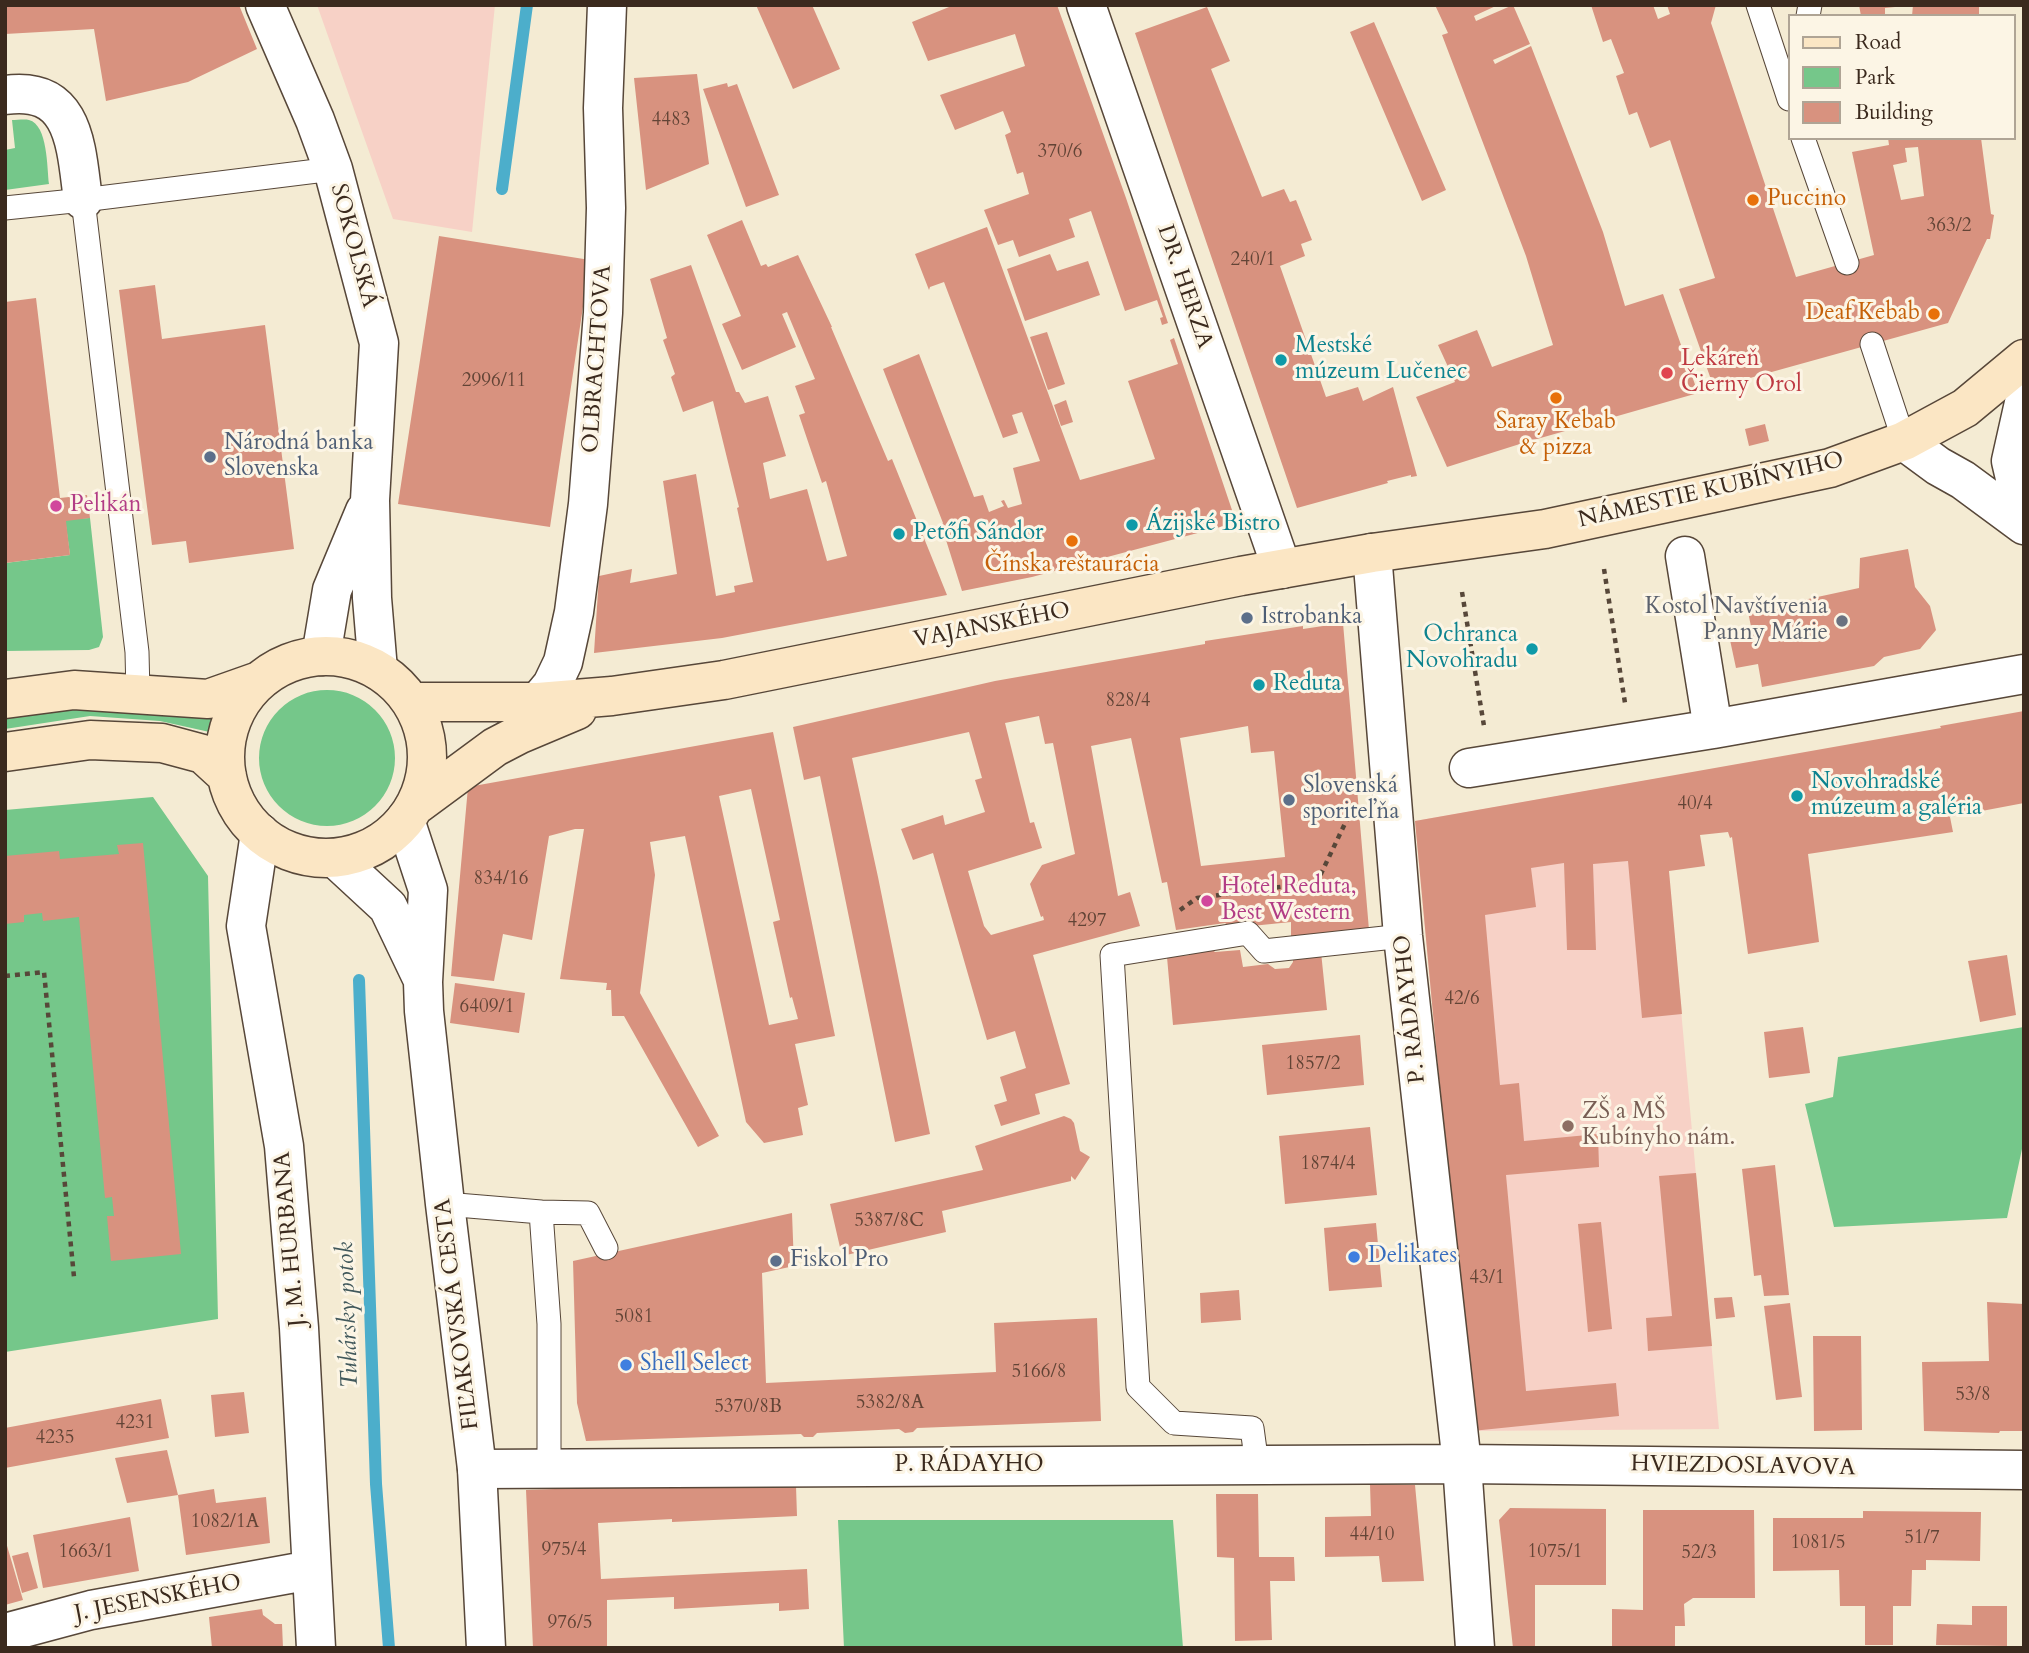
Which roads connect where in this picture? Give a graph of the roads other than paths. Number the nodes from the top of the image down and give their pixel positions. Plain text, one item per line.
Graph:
1 (265, 5) edge
2 (607, 5) edge
3 (1086, 5) edge
4 (1758, 5) edge
5 (1784, 65) edge
6 (1787, 85) edge
7 (5, 95) edge
8 (1804, 140) edge
9 (333, 169) junction
10 (83, 200) junction
11 (5, 208) edge
12 (1847, 263) dead end
13 (1872, 344) dead end
14 (2024, 359) edge
15 (2024, 403) edge
16 (1904, 442) junction
17 (370, 500) junction
18 (2024, 517) edge
19 (2024, 525) edge
20 (1372, 553) junction
21 (1685, 556) dead end
22 (1282, 569) junction
23 (321, 656) junction
24 (378, 670) junction
25 (2024, 674) edge
26 (259, 681) junction
27 (138, 694) junction
28 (612, 696) junction
29 (5, 699) edge
30 (411, 702) junction
31 (538, 702) junction
32 (1713, 729) junction
33 (5, 752) edge
34 (1480, 766) road end
35 (227, 776) junction
36 (410, 813) junction
37 (260, 833) junction
38 (335, 858) junction
39 (1403, 936) junction
40 (423, 982) junction
41 (445, 1204) junction
42 (541, 1212) junction
43 (606, 1248) dead end
44 (1462, 1464) junction
45 (1257, 1465) junction
46 (549, 1468) junction
47 (477, 1469) junction
48 (2024, 1471) edge
49 (311, 1570) junction
50 (5, 1633) edge
51 (316, 1648) edge
52 (486, 1648) edge
53 (1475, 1648) edge

1 - 9 street, SOKOLSKÁ
2 - 31 street, OLBRACHTOVA
3 - 22 street, DR. HERZA
4 - 5 lane
5 - 6 lane
7 - 10 street
8 - 12 lane
9 - 10 lane
9 - 17 street, SOKOLSKÁ
10 - 11 lane
10 - 27 lane
13 - 16 lane
14 - 16 main road, NÁMESTIE KUBÍNYIHO
15 - 18 street
16 - 19 street
16 - 20 main road, NÁMESTIE KUBÍNYIHO
17 - 23 street, SOKOLSKÁ
17 - 24 street, SOKOLSKÁ
20 - 22 main road, VAJANSKÉHO
20 - 39 street, P. RÁDAYHO
21 - 32 street
22 - 28 main road, VAJANSKÉHO
23 - 24 main road, VAJANSKÉHO
23 - 26 main road, VAJANSKÉHO
24 - 30 main road, VAJANSKÉHO
25 - 32 street
26 - 27 main road, VAJANSKÉHO
26 - 35 main road, VAJANSKÉHO
27 - 29 main road, VAJANSKÉHO
28 - 31 main road, VAJANSKÉHO
28 - 36 main road, VAJANSKÉHO
30 - 31 main road, VAJANSKÉHO
30 - 36 main road, VAJANSKÉHO
32 - 34 street
33 - 35 main road, VAJANSKÉHO
35 - 37 main road, VAJANSKÉHO
36 - 38 main road, VAJANSKÉHO
36 - 40 street, FIĽAKOVSKÁ CESTA
37 - 38 main road, VAJANSKÉHO
37 - 49 street, J. M. HURBANA
38 - 40 street, FIĽAKOVSKÁ CESTA
39 - 44 street, P. RÁDAYHO
39 - 45 lane
40 - 41 street, FIĽAKOVSKÁ CESTA
41 - 42 lane
41 - 47 street, FIĽAKOVSKÁ CESTA
42 - 43 lane
42 - 46 lane
44 - 45 street, P. RÁDAYHO
44 - 48 street, HVIEZDOSLAVOVA
44 - 53 street, P. RÁDAYHO
45 - 46 street, P. RÁDAYHO
46 - 47 street, P. RÁDAYHO
47 - 52 street, FIĽAKOVSKÁ CESTA
49 - 50 street, J. JESENSKÉHO
49 - 51 street, J. M. HURBANA

